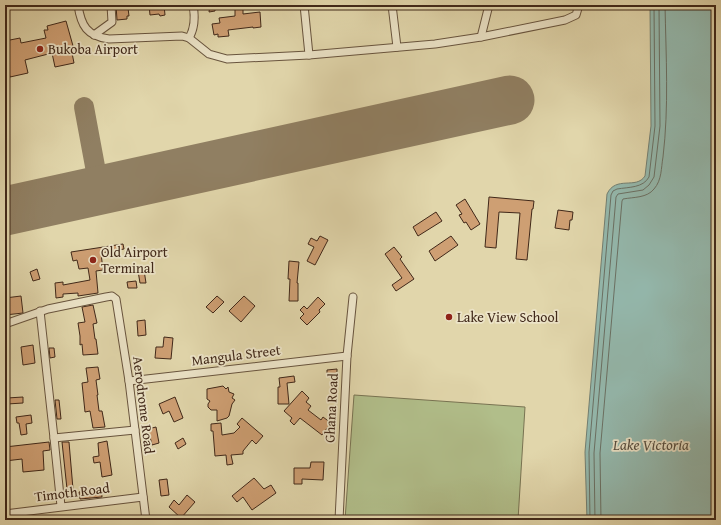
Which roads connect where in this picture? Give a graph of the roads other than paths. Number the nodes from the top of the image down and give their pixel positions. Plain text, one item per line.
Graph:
1 (78, 5) edge
2 (111, 5) edge
3 (193, 5) edge
4 (304, 5) edge
5 (392, 5) edge
6 (489, 5) edge
7 (579, 5) edge
8 (94, 35) junction
9 (481, 37) junction
10 (189, 38) junction
11 (397, 47) junction
12 (309, 55) junction
13 (353, 297) dead end
14 (40, 311) junction
15 (5, 324) edge
16 (347, 356) junction
17 (129, 380) junction
18 (135, 430) junction
19 (54, 438) junction
20 (143, 497) junction
21 (61, 506) junction
22 (5, 514) edge
23 (17, 516) edge
24 (146, 520) edge
25 (339, 520) edge

1 - 8 street
2 - 8 street
3 - 10 street
4 - 12 street
5 - 11 street
6 - 9 street
7 - 9 street
8 - 10 street
9 - 11 street
10 - 12 street
11 - 12 street
13 - 16 street, Ghana Road
14 - 15 street
14 - 17 street, Aerodrome Road
14 - 19 street
16 - 17 street, Mangula Street
16 - 25 street, Ghana Road
17 - 18 street, Aerodrome Road
18 - 19 street
18 - 20 street, Aerodrome Road
19 - 21 street
20 - 21 street, Timoth Road
20 - 24 street, Aerodrome Road
21 - 23 street, Timoth Road
22 - 23 street, Timoth Road

